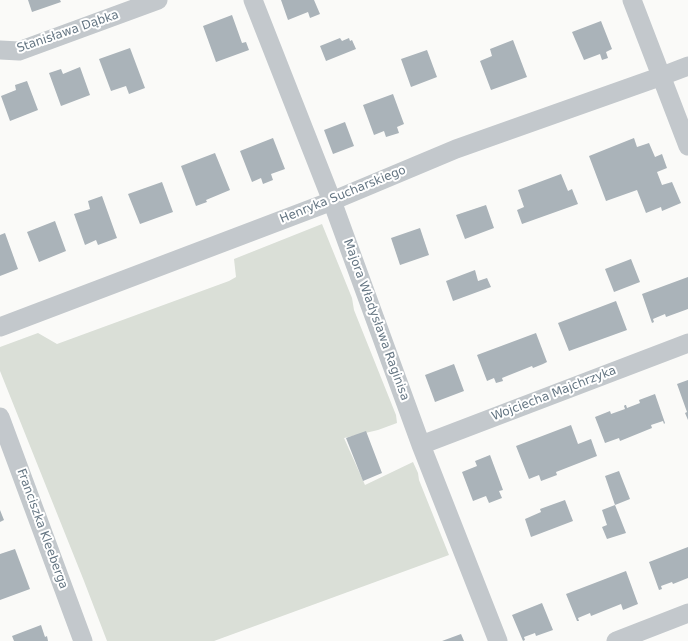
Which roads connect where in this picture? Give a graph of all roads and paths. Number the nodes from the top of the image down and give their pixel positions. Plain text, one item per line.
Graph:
1 (158, 0) edge
2 (253, 0) edge
3 (632, 0) edge
4 (0, 50) edge
5 (688, 66) edge
6 (662, 76) junction
7 (688, 146) edge
8 (332, 201) junction
9 (0, 327) edge
10 (688, 343) edge
11 (0, 417) edge
12 (421, 445) junction
13 (688, 613) edge
14 (83, 641) edge
15 (498, 641) edge
16 (616, 641) edge

1 - 4 street, Stanisława Dąbka
2 - 8 street, Majora Władysława Raginisa
3 - 6 street
5 - 6 street, Henryka Sucharskiego
6 - 7 street
6 - 8 street, Henryka Sucharskiego
8 - 9 street, Henryka Sucharskiego
8 - 12 street, Majora Władysława Raginisa
10 - 12 street, Wojciecha Majchrzyka
11 - 14 street, Franciszka Kleeberga
12 - 15 street, Majora Władysława Raginisa
13 - 16 street

